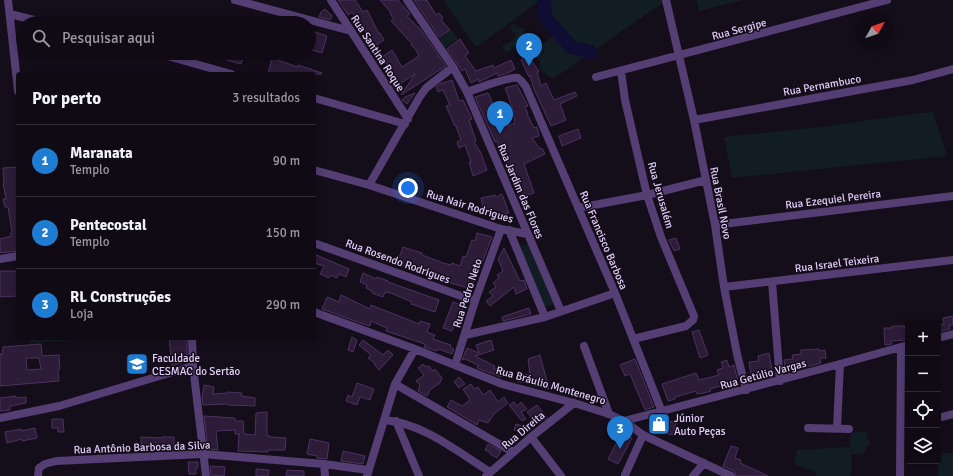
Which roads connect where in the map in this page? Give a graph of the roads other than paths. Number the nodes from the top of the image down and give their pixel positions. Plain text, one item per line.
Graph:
1 (8, 0) edge
2 (235, 0) edge
3 (331, 0) edge
4 (407, 0) edge
5 (666, 0) edge
6 (887, 0) edge
7 (10, 14) junction
8 (18, 16) edge
9 (293, 16) edge
10 (316, 22) edge
11 (351, 32) junction
12 (679, 56) junction
13 (182, 60) edge
14 (453, 67) junction
15 (953, 69) edge
16 (16, 72) edge
17 (224, 72) edge
18 (622, 72) junction
19 (596, 78) dead end
20 (467, 92) junction
21 (316, 99) edge
22 (694, 120) junction
23 (406, 122) junction
24 (316, 171) edge
25 (706, 180) junction
26 (369, 186) junction
27 (647, 195) junction
28 (953, 196) edge
29 (578, 208) junction
30 (715, 225) junction
31 (505, 230) junction
32 (528, 234) junction
33 (316, 244) edge
34 (16, 256) edge
35 (0, 260) edge
36 (953, 260) edge
37 (772, 282) junction
38 (724, 287) junction
39 (615, 293) junction
40 (475, 301) junction
41 (561, 312) junction
42 (316, 313) edge
43 (545, 317) junction
44 (953, 334) edge
45 (465, 335) junction
46 (941, 337) edge
47 (633, 339) junction
48 (192, 340) edge
49 (584, 346) dead end
50 (905, 346) edge
51 (415, 349) junction
52 (840, 364) junction
53 (455, 365) junction
54 (193, 366) junction
55 (780, 381) junction
56 (395, 384) junction
57 (746, 390) junction
58 (574, 403) junction
59 (662, 412) junction
60 (610, 414) junction
61 (953, 414) edge
62 (941, 417) edge
63 (0, 418) edge
64 (384, 420) junction
65 (396, 421) junction
66 (624, 421) junction
67 (904, 426) edge
68 (808, 428) dead end
69 (837, 428) junction
70 (849, 429) dead end
71 (643, 435) junction
72 (531, 437) junction
73 (513, 452) junction
74 (203, 454) junction
75 (704, 463) junction
76 (324, 464) junction
77 (38, 472) edge
78 (368, 473) edge
79 (488, 474) edge
80 (625, 475) edge
81 (206, 476) edge
82 (325, 476) edge
83 (419, 476) edge
84 (561, 476) edge
85 (693, 476) edge
86 (731, 476) edge
87 (900, 476) edge

1 - 7 street
2 - 9 street
3 - 11 street, Rua Santina Roque
4 - 14 street, Rua Jardim das Flores
5 - 12 street, Rua Brasil Novo
6 - 12 street, Rua Sergipe
7 - 8 street
7 - 16 street
10 - 11 street
11 - 23 street, Rua Santina Roque
12 - 18 street, Rua Sergipe
12 - 22 street, Rua Brasil Novo
13 - 17 street
14 - 20 street, Rua Jardim das Flores
14 - 23 street
15 - 22 street, Rua Pernambuco
18 - 19 street, Rua Sergipe
18 - 27 street, Rua Jerusalém
20 - 29 street, Rua Francisco Barbosa
20 - 32 street, Rua Jardim das Flores
21 - 23 street
22 - 25 street, Rua Brasil Novo
23 - 26 street
24 - 26 street, Rua Nair Rodrigues
25 - 27 street
25 - 30 street, Rua Brasil Novo
26 - 31 street, Rua Nair Rodrigues
27 - 29 street
27 - 47 street, Rua Jerusalém
28 - 30 street, Rua Ezequiel Pereira
29 - 39 street, Rua Francisco Barbosa
30 - 38 street, Rua Brasil Novo
31 - 32 street, Rua Nair Rodrigues
31 - 40 street, Rua Pedro Neto
31 - 43 street
32 - 41 street, Rua Jardim das Flores
33 - 40 street, Rua Rosendo Rodrigues
34 - 35 street
36 - 37 street, Rua Israel Teixeira
37 - 38 street, Rua Israel Teixeira
37 - 55 street
38 - 57 street, Rua Brasil Novo
39 - 41 street
39 - 47 street, Rua Francisco Barbosa
40 - 45 street, Rua Pedro Neto
41 - 43 street
42 - 51 street, Rua Bráulio Montenegro
43 - 45 street
44 - 46 street
45 - 53 street, Rua Pedro Neto
47 - 59 street, Rua Francisco Barbosa
48 - 54 street
49 - 60 street
50 - 52 street, Rua Getúlio Vargas
50 - 67 street
51 - 53 street, Rua Bráulio Montenegro
51 - 56 street
52 - 55 street, Rua Getúlio Vargas
52 - 69 street
53 - 58 street, Rua Bráulio Montenegro
54 - 63 street
54 - 74 street
55 - 57 street, Rua Getúlio Vargas
56 - 64 street
56 - 73 street
57 - 59 street, Rua Getúlio Vargas
58 - 60 street, Rua Bráulio Montenegro
58 - 72 street, Rua Direita
59 - 66 street, Rua Getúlio Vargas
60 - 66 street, Rua Bráulio Montenegro
61 - 62 street
64 - 65 street
64 - 78 street
65 - 79 street
65 - 83 street
66 - 71 street, Rua Bráulio Montenegro
67 - 87 street
68 - 69 street
69 - 70 street
71 - 75 street, Rua Bráulio Montenegro
71 - 80 street
72 - 73 street, Rua Direita
72 - 84 street
73 - 79 street, Rua Direita
74 - 76 street, Rua Antônio Barbosa da Silva
74 - 77 street, Rua Antônio Barbosa da Silva
74 - 81 street
75 - 85 street
75 - 86 street, Rua Bráulio Montenegro
76 - 78 street, Rua Antônio Barbosa da Silva
76 - 82 street

